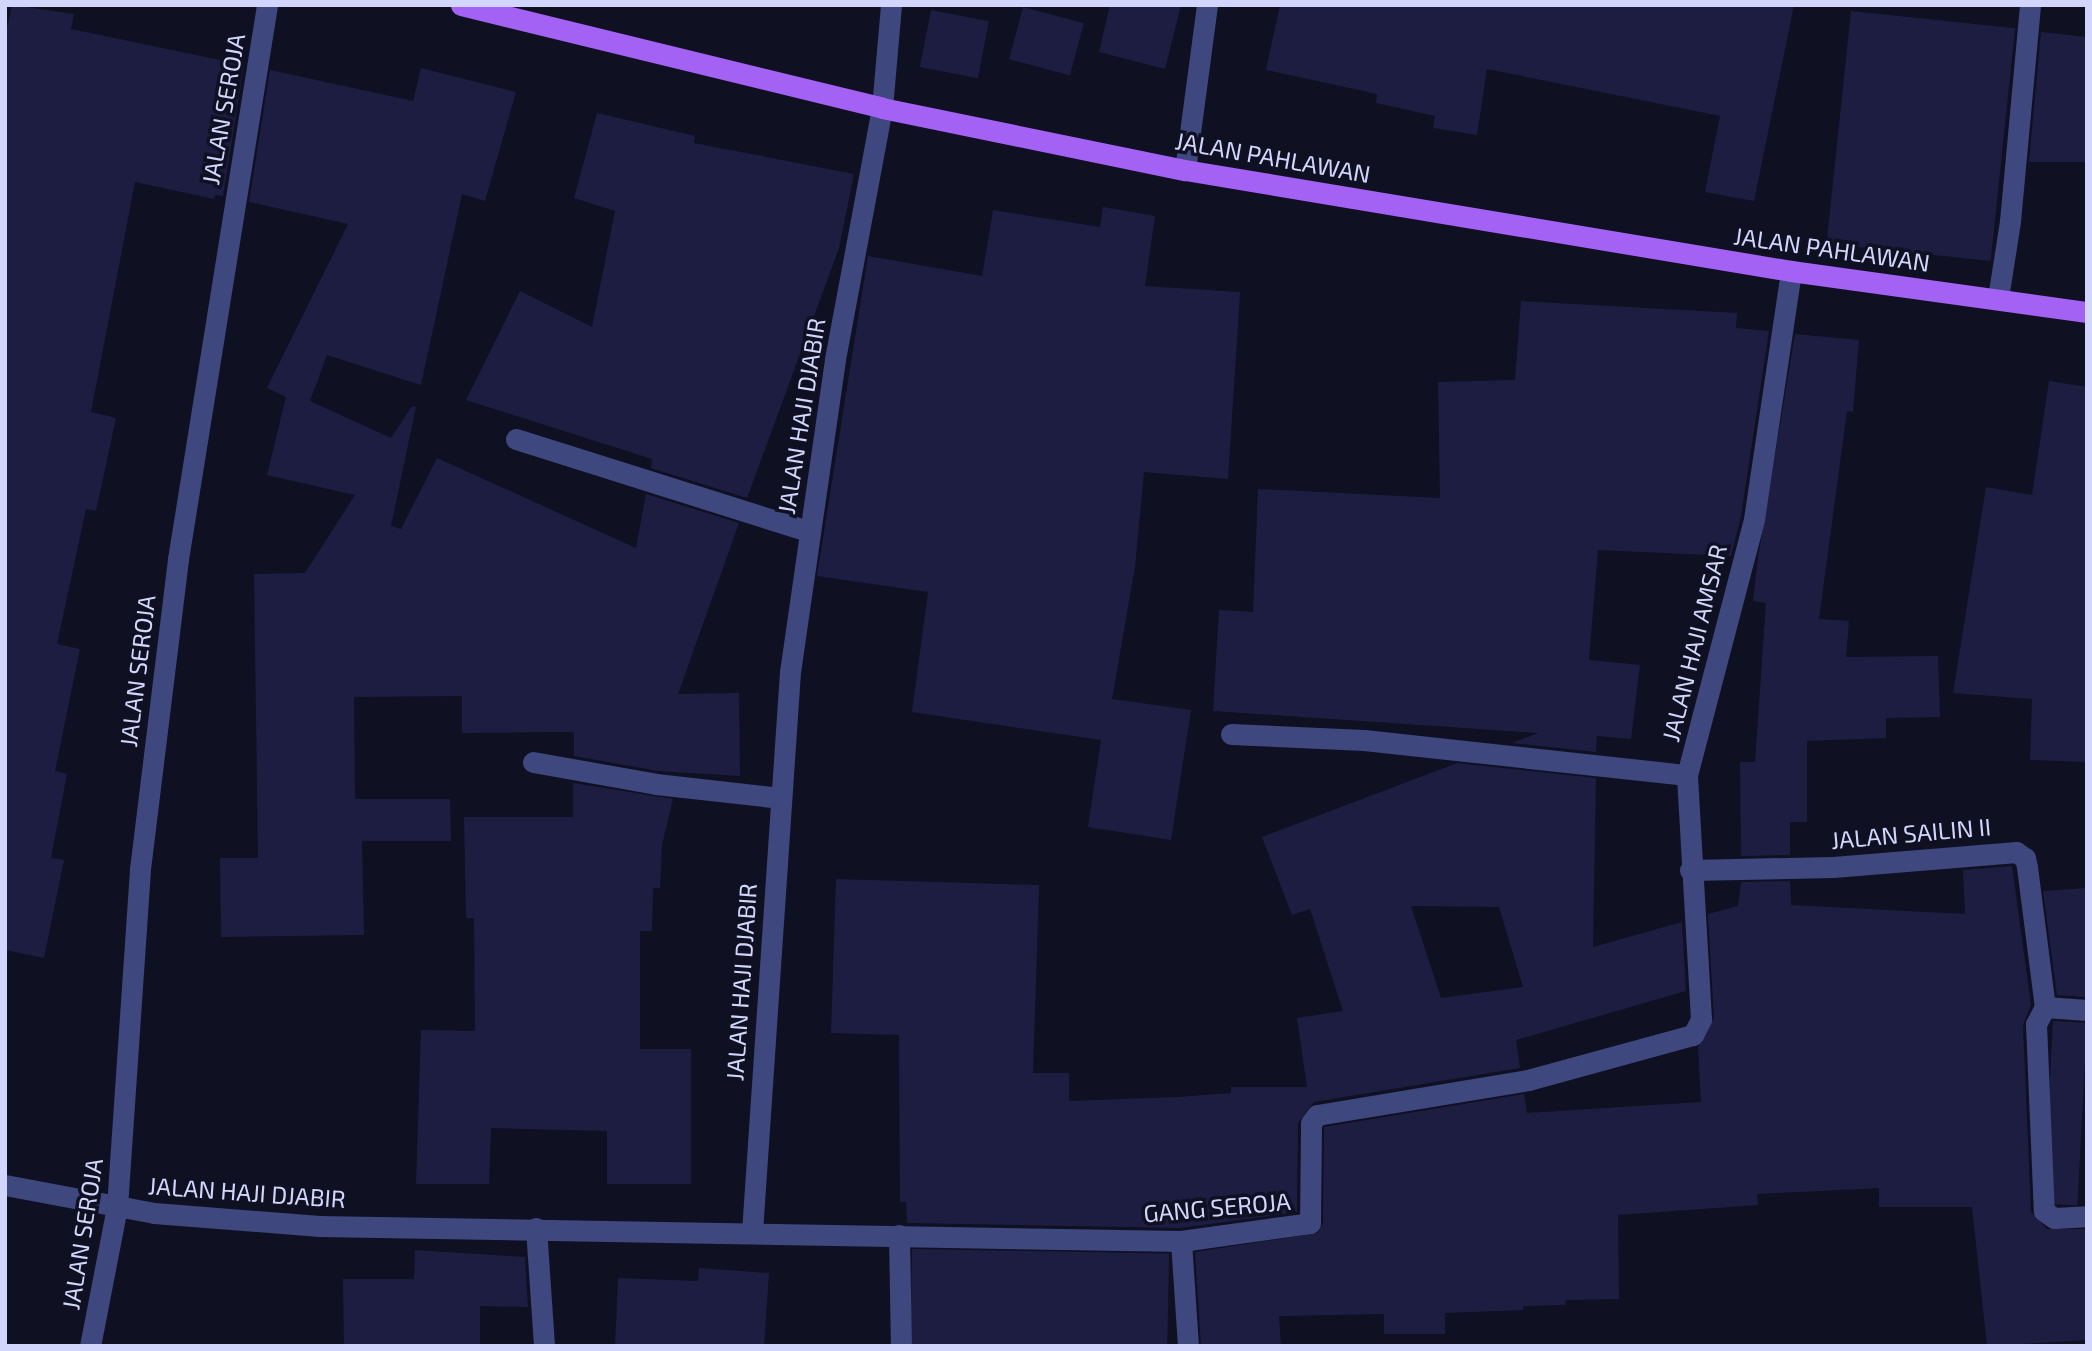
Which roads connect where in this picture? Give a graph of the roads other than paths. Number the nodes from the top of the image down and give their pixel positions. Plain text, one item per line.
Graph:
1 (267, 5) edge
2 (461, 5) edge
3 (891, 5) edge
4 (1207, 5) edge
5 (2030, 5) edge
6 (882, 108) junction
7 (1185, 170) junction
8 (1791, 271) junction
9 (1997, 298) junction
10 (2087, 312) edge
11 (516, 439) dead end
12 (808, 531) junction
13 (1231, 734) dead end
14 (533, 762) dead end
15 (1687, 775) junction
16 (780, 798) junction
17 (1690, 870) junction
18 (2045, 1007) junction
19 (2087, 1010) edge
20 (1697, 1030) joint
21 (5, 1185) edge
22 (117, 1207) junction
23 (2087, 1216) edge
24 (536, 1228) junction
25 (752, 1232) junction
26 (899, 1235) junction
27 (1181, 1241) junction
28 (90, 1346) edge
29 (544, 1346) edge
30 (901, 1346) edge
31 (1188, 1346) edge

1 - 22 street, JALAN SEROJA
2 - 6 main road, JALAN PAHLAWAN
3 - 6 street, JALAN HAJI DJABIR
4 - 7 street
5 - 9 street
6 - 7 main road, JALAN PAHLAWAN
6 - 12 street, JALAN HAJI DJABIR
7 - 8 main road, JALAN PAHLAWAN
8 - 9 main road, JALAN PAHLAWAN
8 - 15 street, JALAN HAJI AMSAR
9 - 10 main road, JALAN PAHLAWAN
11 - 12 street
12 - 16 street, JALAN HAJI DJABIR
13 - 15 street
14 - 16 street
15 - 17 street, JALAN HAJI AMSAR
16 - 25 street, JALAN HAJI DJABIR
17 - 18 street, JALAN SAILIN II
17 - 20 street, JALAN HAJI AMSAR
18 - 19 street
18 - 23 street
20 - 27 street, GANG SEROJA
21 - 22 street
22 - 24 street, JALAN HAJI DJABIR
22 - 28 street, JALAN SEROJA
24 - 25 street, JALAN HAJI DJABIR
24 - 29 street
25 - 26 street, GANG SEROJA
26 - 27 street, GANG SEROJA
26 - 30 street
27 - 31 street

